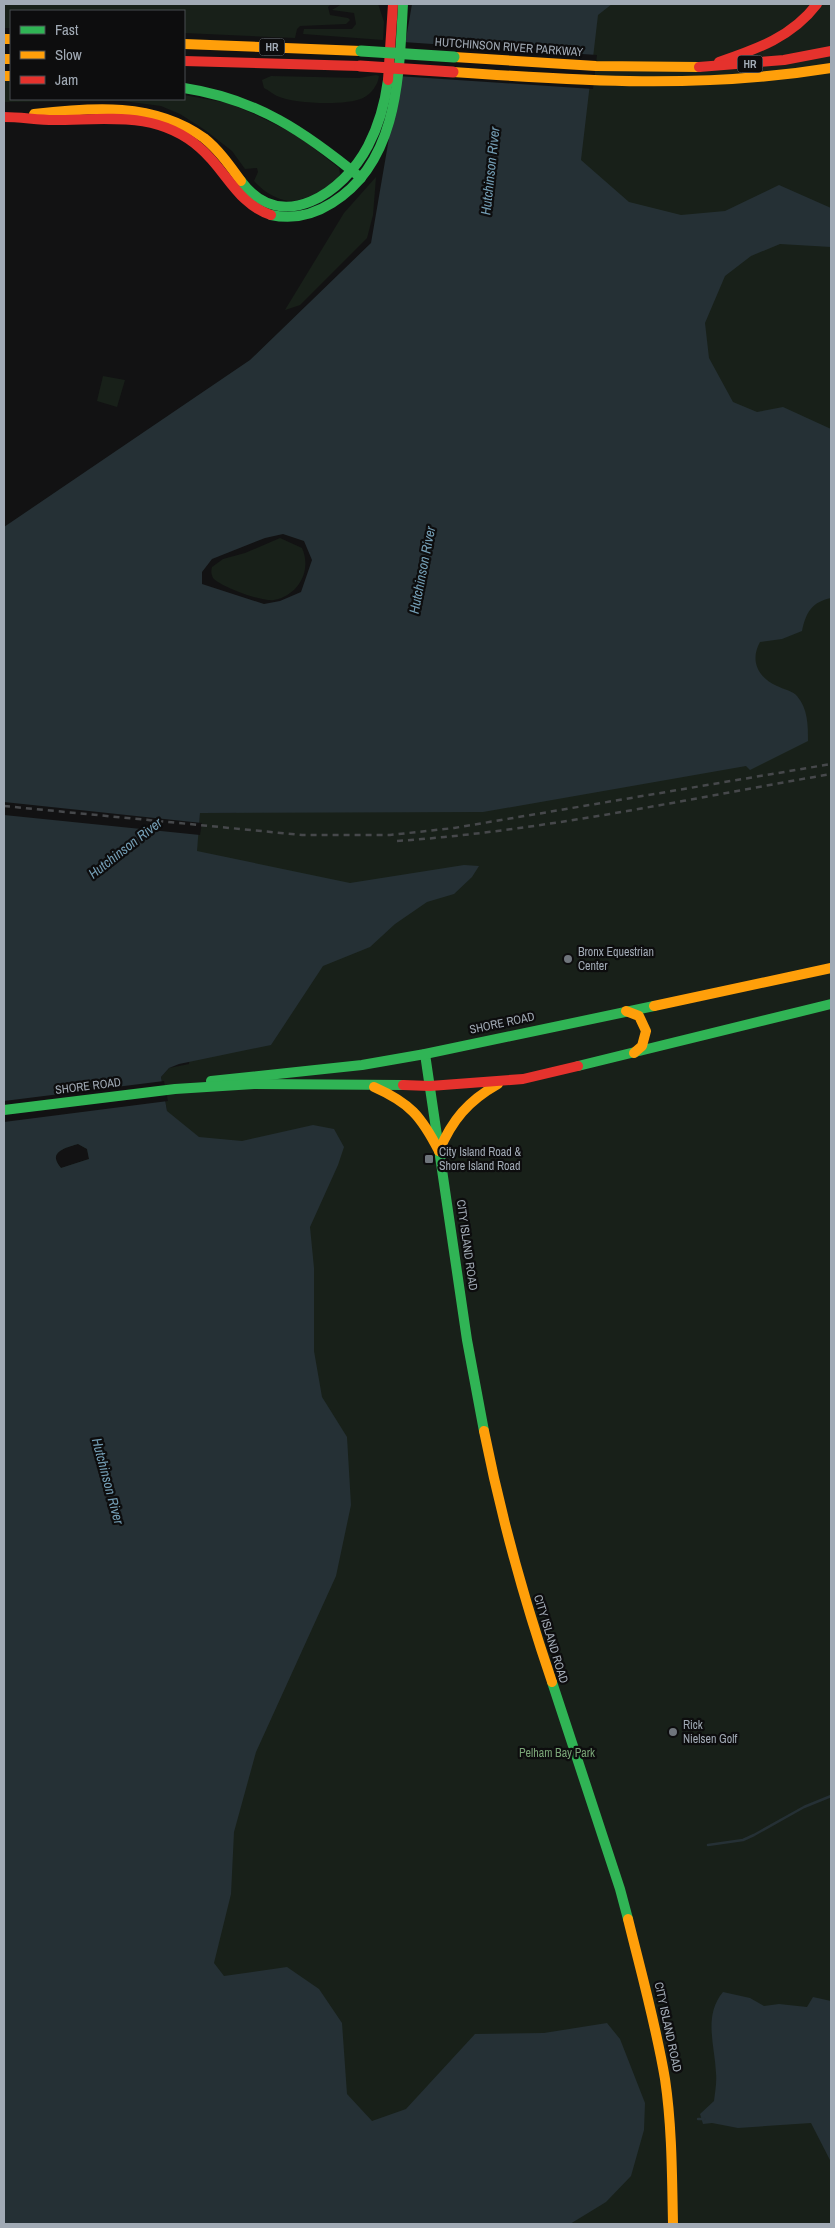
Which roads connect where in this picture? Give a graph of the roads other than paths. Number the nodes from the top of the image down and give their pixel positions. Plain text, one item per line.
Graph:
1 (393, 4) edge
2 (403, 4) edge
3 (817, 4) edge
4 (185, 44) edge
5 (831, 51) edge
6 (395, 54) junction
7 (185, 60) edge
8 (701, 68) junction
9 (831, 68) edge
10 (185, 88) edge
11 (6, 117) edge
12 (356, 174) junction
13 (831, 968) edge
14 (831, 1004) edge
15 (623, 1011) junction
16 (425, 1054) junction
17 (632, 1054) junction
18 (504, 1081) junction
19 (368, 1085) junction
20 (430, 1086) junction
21 (175, 1089) junction
22 (4, 1110) edge
23 (439, 1152) junction
24 (673, 2224) edge

1 - 6 main road
2 - 6 main road
3 - 8 main road
4 - 8 main road, HUTCHINSON RIVER PARKWAY / HR, bridge
5 - 8 main road, HUTCHINSON RIVER PARKWAY / HR
6 - 12 main road
7 - 9 main road, HR, bridge
10 - 12 main road
11 - 12 main road
13 - 15 main road, SHORE ROAD
14 - 17 main road, SHORE ROAD
15 - 16 main road, SHORE ROAD
15 - 17 main road
16 - 20 main road, CITY ISLAND ROAD
16 - 21 main road, SHORE ROAD
17 - 18 main road, SHORE ROAD
18 - 20 main road, SHORE ROAD
18 - 23 main road
19 - 20 main road, SHORE ROAD
19 - 21 main road, SHORE ROAD
19 - 23 main road
20 - 23 main road, CITY ISLAND ROAD
21 - 22 main road, SHORE ROAD
23 - 24 main road, CITY ISLAND ROAD

